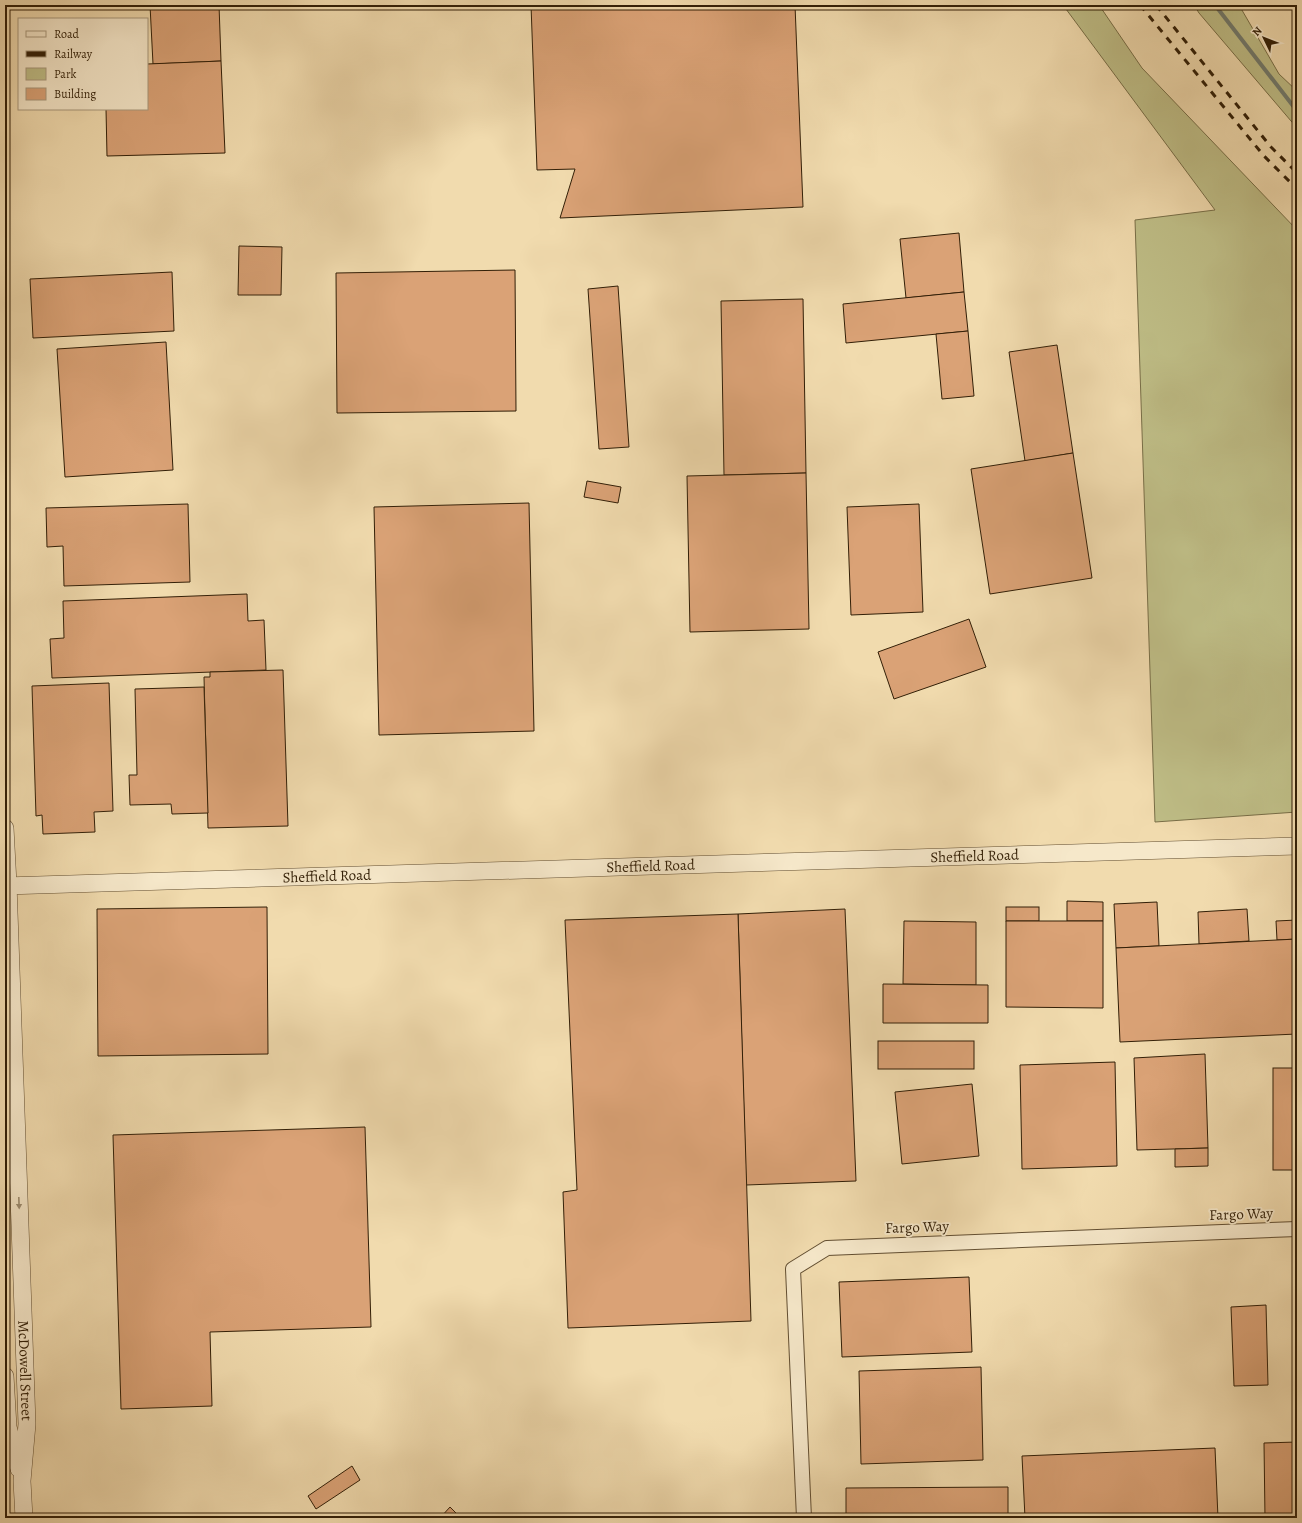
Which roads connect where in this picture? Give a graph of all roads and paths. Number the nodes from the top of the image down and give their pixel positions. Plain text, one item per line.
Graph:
1 (5, 828) edge
2 (1297, 846) edge
3 (7, 886) edge
4 (11, 1177) edge
5 (1297, 1229) edge
6 (5, 1376) edge
7 (27, 1424) junction
8 (6, 1427) edge
9 (22, 1481) junction
10 (24, 1518) edge
11 (804, 1518) edge

1 - 3 street, McDowell Street
2 - 3 street, Sheffield Road
3 - 4 street, McDowell Street
4 -> 7 street, McDowell Street
5 - 11 street, Fargo Way
6 - 8 street, McDowell Street
7 - 8 street
7 - 9 street, McDowell Street
8 - 9 street, McDowell Street
9 - 10 street, McDowell Street

